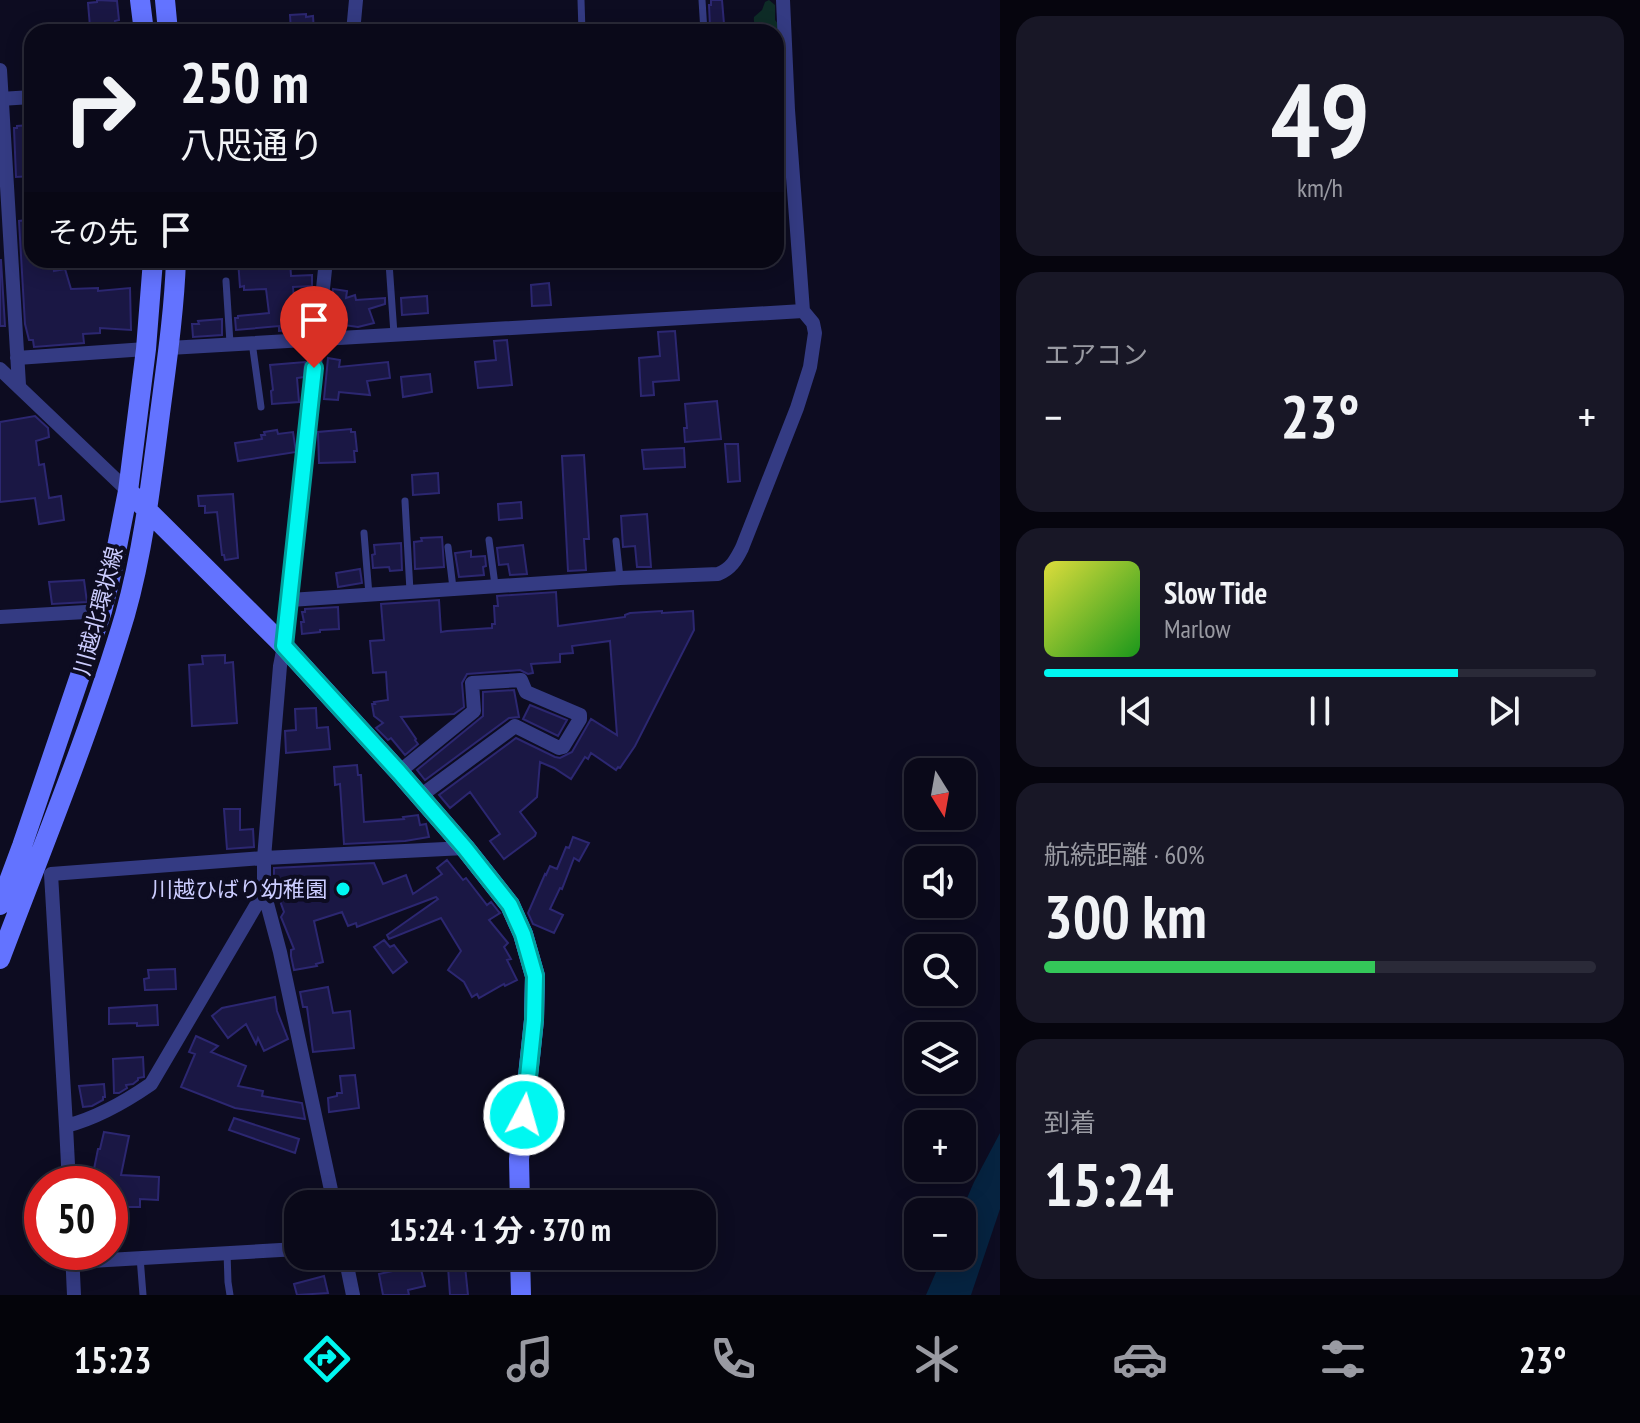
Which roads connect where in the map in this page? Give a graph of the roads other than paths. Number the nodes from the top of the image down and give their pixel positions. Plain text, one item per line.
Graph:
1 (140, 0) edge
2 (165, 0) edge
3 (356, 0) edge
4 (581, 0) edge
5 (702, 0) edge
6 (783, 0) edge
7 (143, 24) edge
8 (167, 24) edge
9 (354, 24) edge
10 (582, 24) edge
11 (704, 24) edge
12 (783, 24) edge
13 (0, 70) edge
14 (24, 98) edge
15 (1, 99) edge
16 (784, 129) edge
17 (152, 268) edge
18 (175, 268) edge
19 (325, 268) edge
20 (389, 268) edge
21 (226, 281) dead end
22 (803, 311) junction
23 (394, 334) junction
24 (317, 339) junction
25 (252, 342) junction
26 (230, 343) junction
27 (169, 348) junction
28 (146, 349) junction
29 (17, 358) junction
30 (0, 369) edge
31 (19, 385) junction
32 (261, 407) dead end
33 (128, 491) junction
34 (405, 501) dead end
35 (147, 510) junction
36 (364, 533) dead end
37 (489, 540) dead end
38 (616, 541) dead end
39 (448, 547) dead end
40 (620, 578) junction
41 (495, 587) junction
42 (453, 590) junction
43 (410, 592) junction
44 (369, 595) junction
45 (290, 600) junction
46 (102, 611) junction
47 (0, 617) edge
48 (284, 646) junction
49 (399, 772) junction
50 (419, 797) junction
51 (465, 848) junction
52 (264, 858) junction
53 (264, 892) junction
54 (0, 905) edge
55 (0, 959) edge
56 (66, 1126) junction
57 (68, 1166) edge
58 (331, 1190) edge
59 (520, 1190) edge
60 (284, 1250) edge
61 (227, 1252) junction
62 (128, 1257) edge
63 (140, 1257) junction
64 (73, 1270) edge
65 (348, 1270) edge
66 (520, 1270) edge
67 (74, 1295) edge
68 (143, 1295) edge
69 (230, 1295) edge
70 (353, 1295) edge
71 (521, 1295) edge

1 - 7 main road
2 - 8 main road
3 - 9 street
4 - 10 lane
5 - 11 lane
6 - 12 street
13 - 15 street
14 - 15 street
15 - 29 street
16 - 22 street
17 - 28 main road, 川越北環状線
18 - 27 main road, 川越北環状線
19 - 24 street
20 - 23 lane
21 - 26 lane
22 - 23 street
22 - 40 street
23 - 24 street
24 - 25 street
24 - 45 street
25 - 26 street
25 - 32 lane
26 - 27 street
27 - 35 main road, 川越北環状線
28 - 29 street
28 - 33 main road, 川越北環状線
29 - 31 street
30 - 31 street
31 - 33 street
33 - 35 main road
33 - 46 main road, 川越北環状線
34 - 43 lane
35 - 48 main road
35 - 55 main road, 川越北環状線
36 - 44 lane
37 - 41 lane
38 - 40 lane
39 - 42 lane
40 - 41 street
41 - 42 street
42 - 43 street
43 - 44 street
44 - 45 street
45 - 48 street
46 - 47 street
46 - 54 main road, 川越北環状線
48 - 49 main road
48 - 52 street
49 - 50 main road
49 - 50 street
50 - 51 main road
51 - 52 street
51 - 59 main road
52 - 53 street
52 - 56 street
53 - 56 street
53 - 58 street
56 - 57 street
60 - 61 street
61 - 63 street
61 - 69 lane
62 - 63 street
63 - 68 lane
64 - 67 street
65 - 70 street
66 - 71 main road

